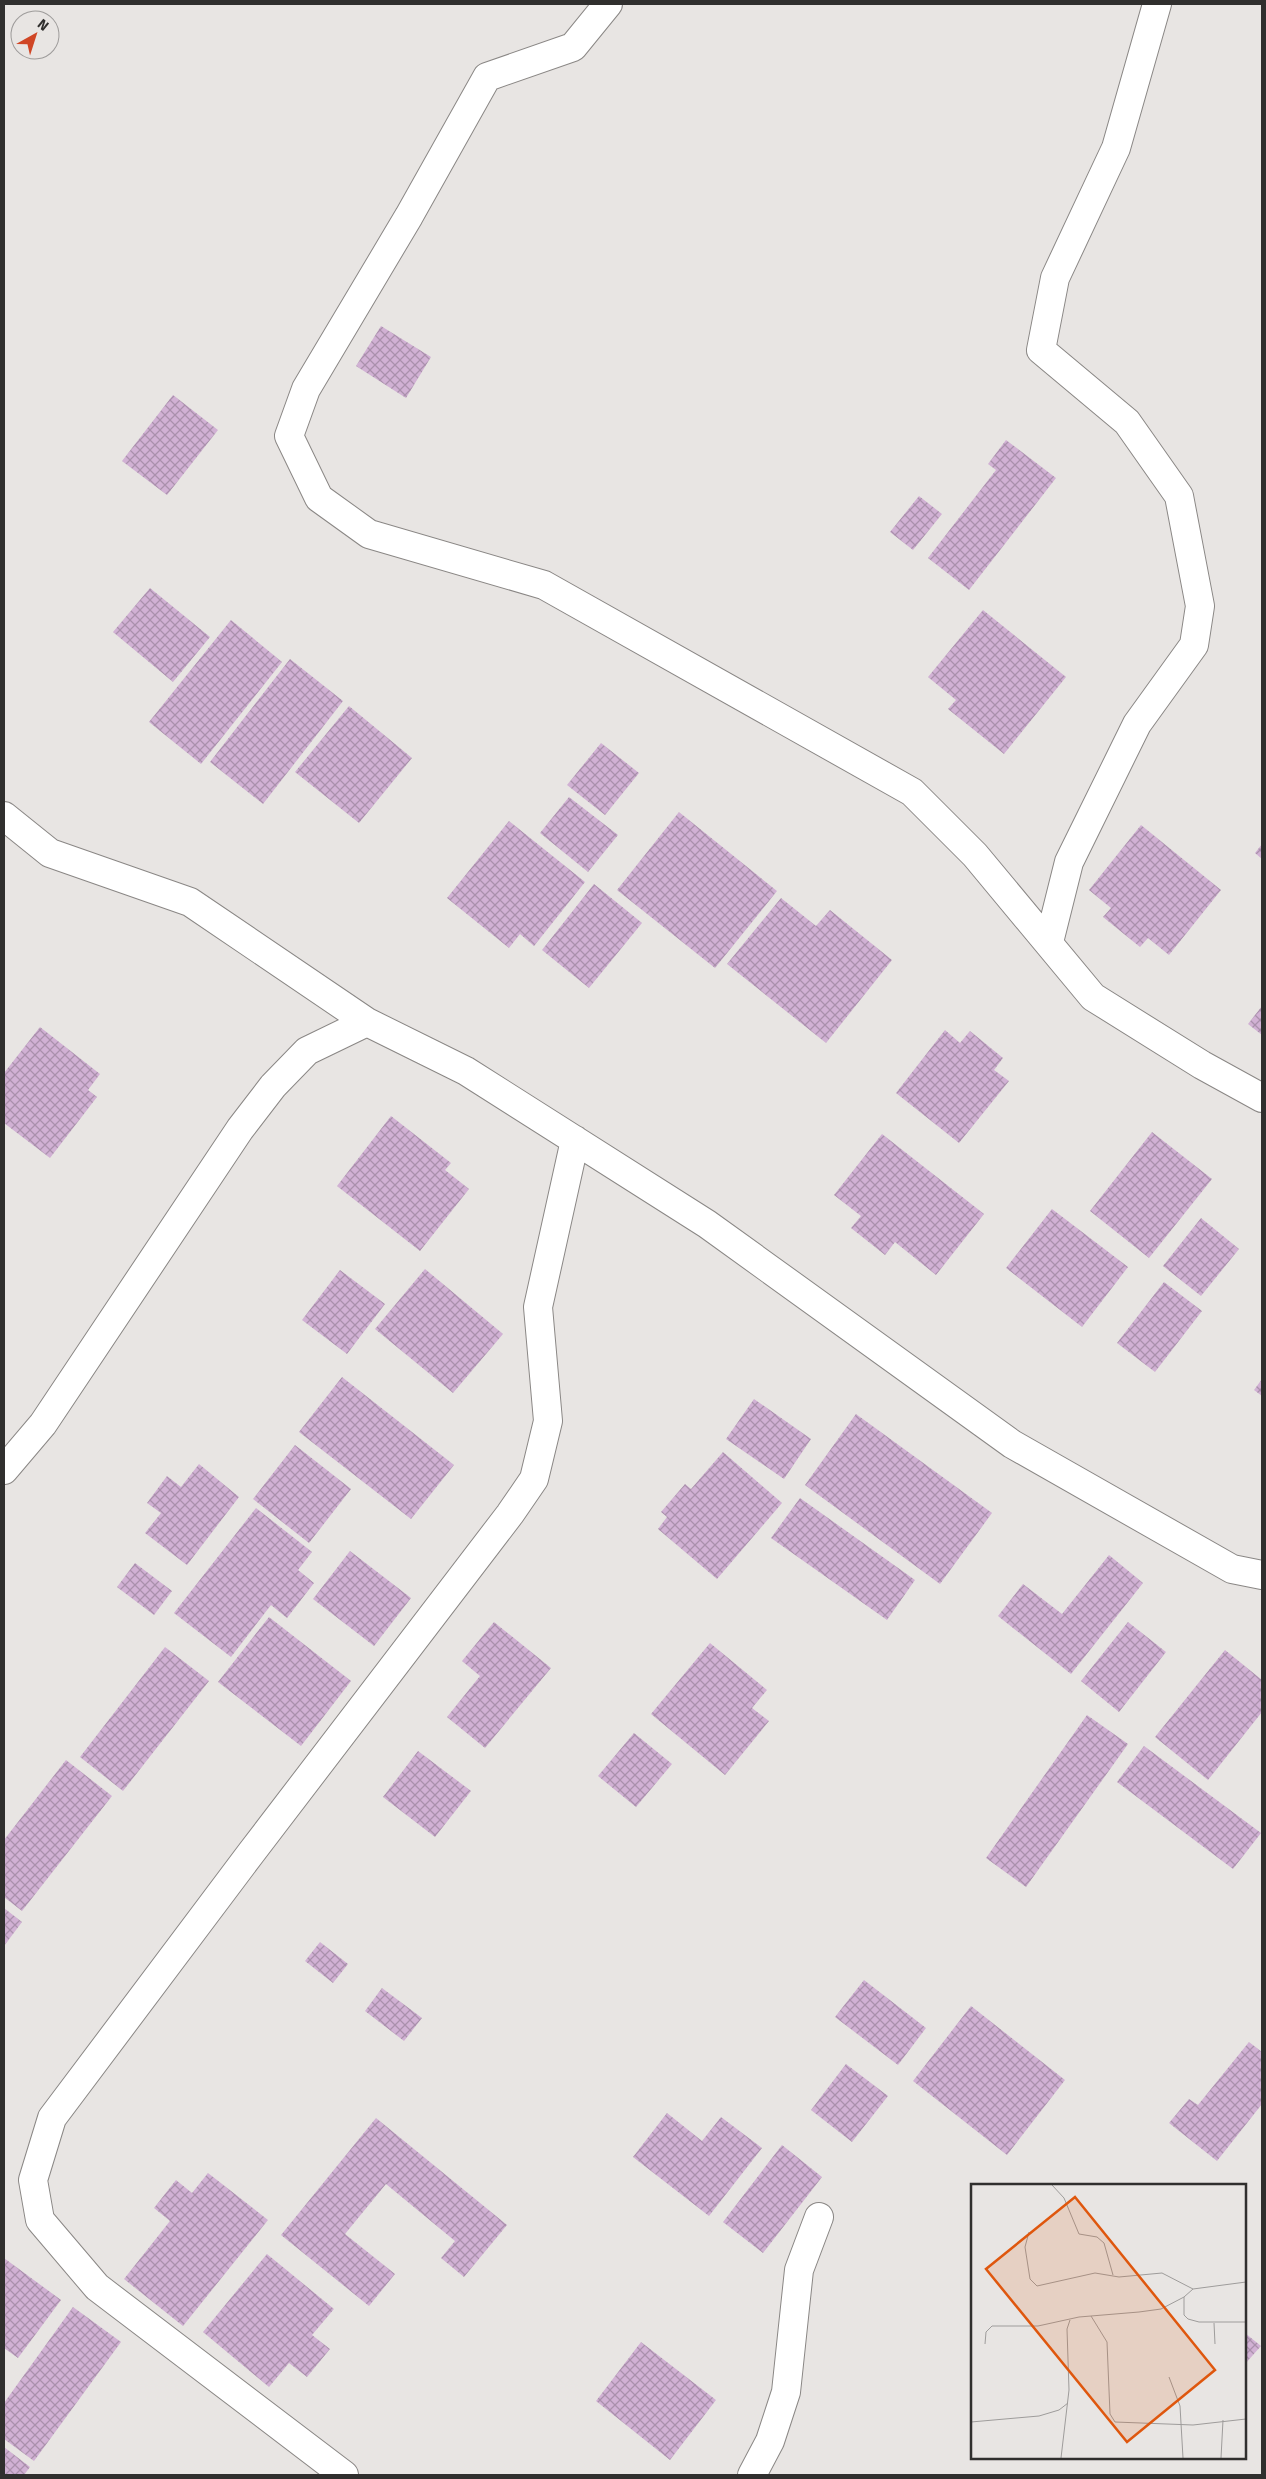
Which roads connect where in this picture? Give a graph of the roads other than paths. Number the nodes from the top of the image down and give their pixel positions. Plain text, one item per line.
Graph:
1 (608, 4) edge
2 (1156, 4) edge
3 (4, 816) edge
4 (1049, 942) junction
5 (367, 1022) junction
6 (1262, 1098) edge
7 (574, 1140) junction
8 (4, 1470) edge
9 (1262, 1575) edge
10 (819, 2217) dead end
11 (344, 2475) edge
12 (752, 2475) edge

1 - 4 street
2 - 4 street
3 - 5 street
4 - 6 street
5 - 7 street
5 - 8 street
7 - 9 street
7 - 11 street
10 - 12 street

